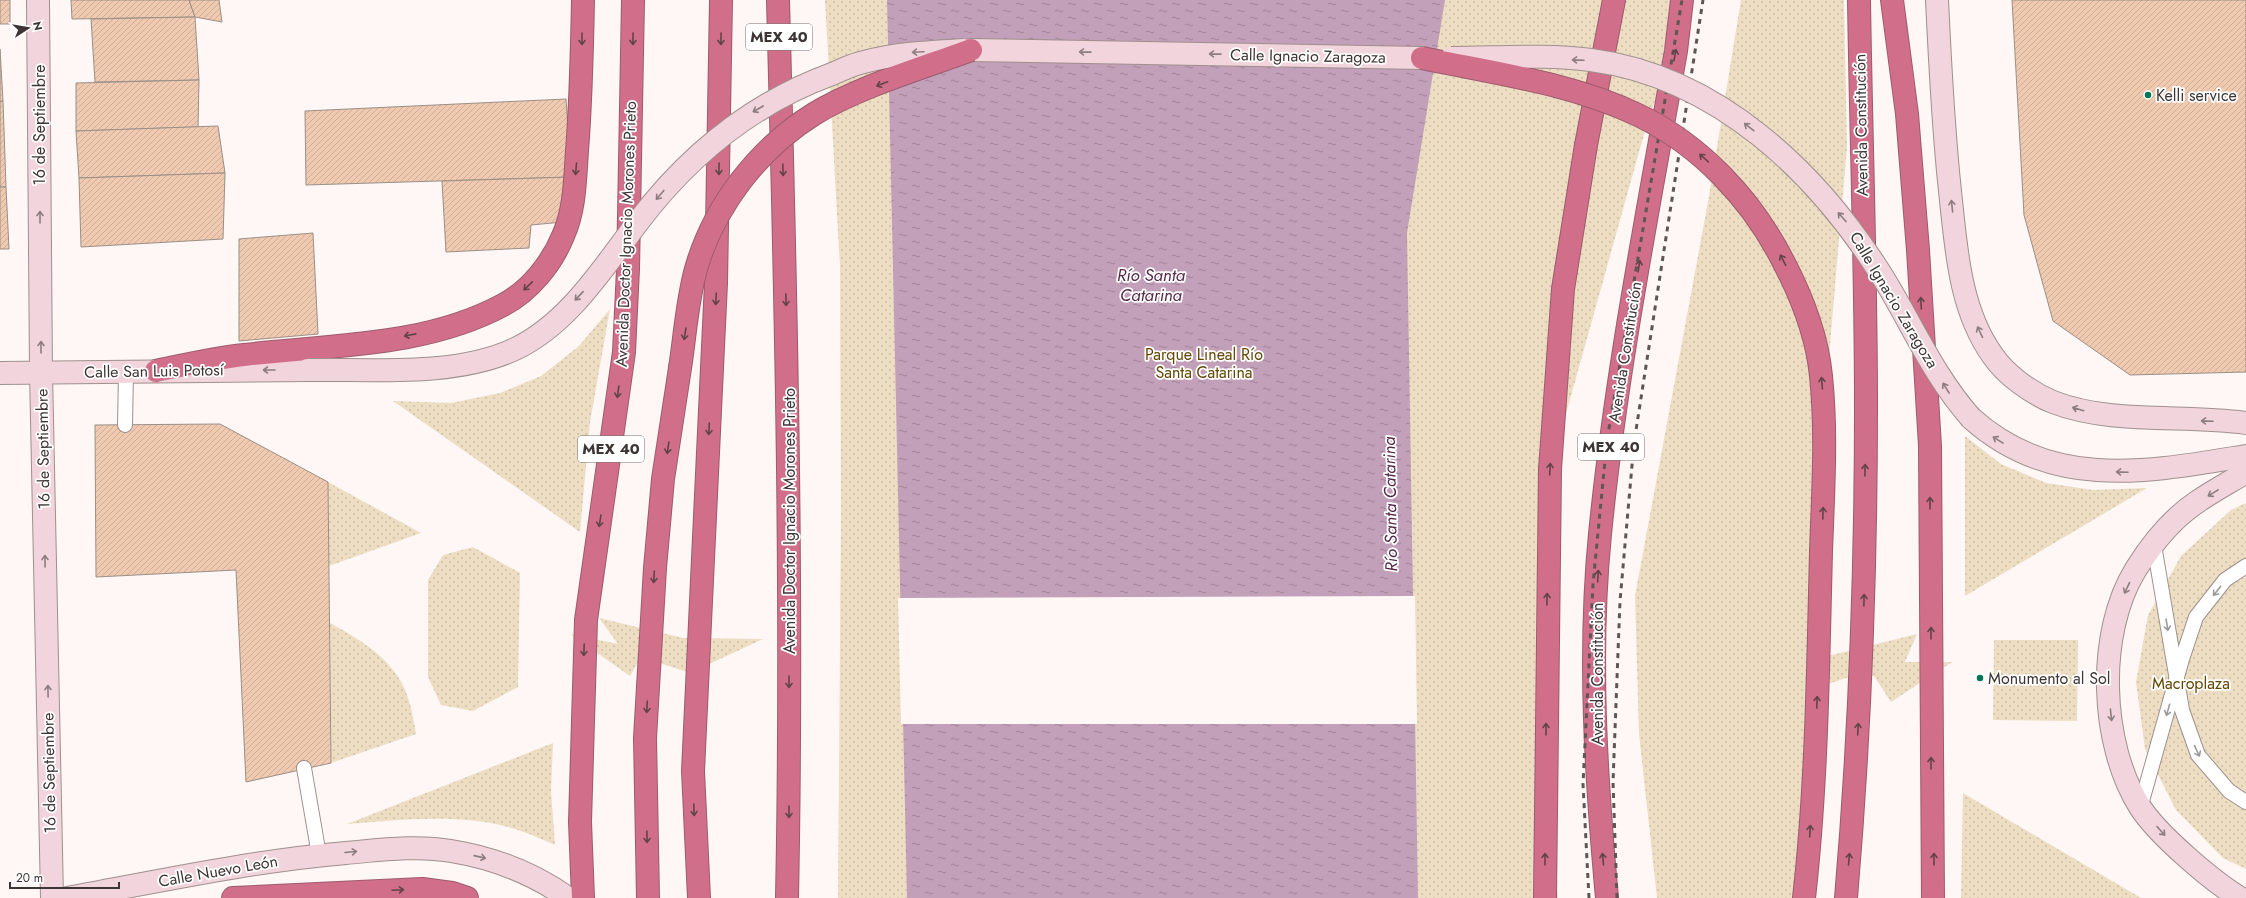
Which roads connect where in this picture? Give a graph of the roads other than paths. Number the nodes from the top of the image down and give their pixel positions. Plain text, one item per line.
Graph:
1 (38, 0) edge
2 (582, 0) edge
3 (633, 0) edge
4 (721, 0) edge
5 (778, 0) edge
6 (1614, 0) edge
7 (1682, 0) edge
8 (1859, 0) edge
9 (1892, 0) edge
10 (1937, 0) edge
11 (971, 50) junction
12 (1422, 58) junction
13 (308, 370) joint
14 (156, 371) junction
15 (41, 372) junction
16 (126, 372) junction
17 (0, 373) edge
18 (2246, 423) edge
19 (125, 425) dead end
20 (2246, 456) edge
21 (2246, 472) edge
22 (2154, 545) junction
23 (2246, 566) edge
24 (2176, 680) junction
25 (304, 768) dead end
26 (2246, 802) edge
27 (2140, 808) junction
28 (309, 856) junction
29 (52, 898) edge
30 (68, 898) edge
31 (234, 898) edge
32 (467, 898) edge
33 (568, 898) edge
34 (583, 898) edge
35 (648, 898) edge
36 (699, 898) edge
37 (787, 898) edge
38 (1545, 898) edge
39 (1606, 898) edge
40 (1804, 898) edge
41 (1846, 898) edge
42 (1933, 898) edge
43 (2240, 898) edge

15 -> 1 street, 16 de Septiembre
2 -> 14 highway
3 -> 34 highway, Avenida Doctor Ignacio Morones Prieto / MEX 40
4 -> 36 highway
5 -> 37 highway, Avenida Doctor Ignacio Morones Prieto / MEX 40
38 -> 6 highway
39 -> 7 highway, Avenida Constitución / MEX 40
41 -> 8 highway, Avenida Constitución
42 -> 9 highway
18 -> 10 street
12 -> 11 street, Calle Ignacio Zaragoza
11 -> 13 street, Calle Ignacio Zaragoza, bridge
11 -> 35 highway, bridge
20 -> 12 street, Calle Ignacio Zaragoza, bridge
40 -> 12 highway, bridge
13 -> 14 street, Calle San Luis Potosí
14 - 16 street, Calle San Luis Potosí
15 - 16 street, Calle San Luis Potosí
15 - 17 street, Calle San Luis Potosí
29 -> 15 street, 16 de Septiembre
16 - 19 lane
21 -> 22 street
22 -> 24 lane
22 -> 27 street
23 -> 24 lane
24 -> 26 lane
24 -> 27 lane
25 - 28 lane
27 -> 43 street
28 - 30 street, Calle Nuevo León
28 -> 33 street, Calle Nuevo León
31 -> 32 highway

